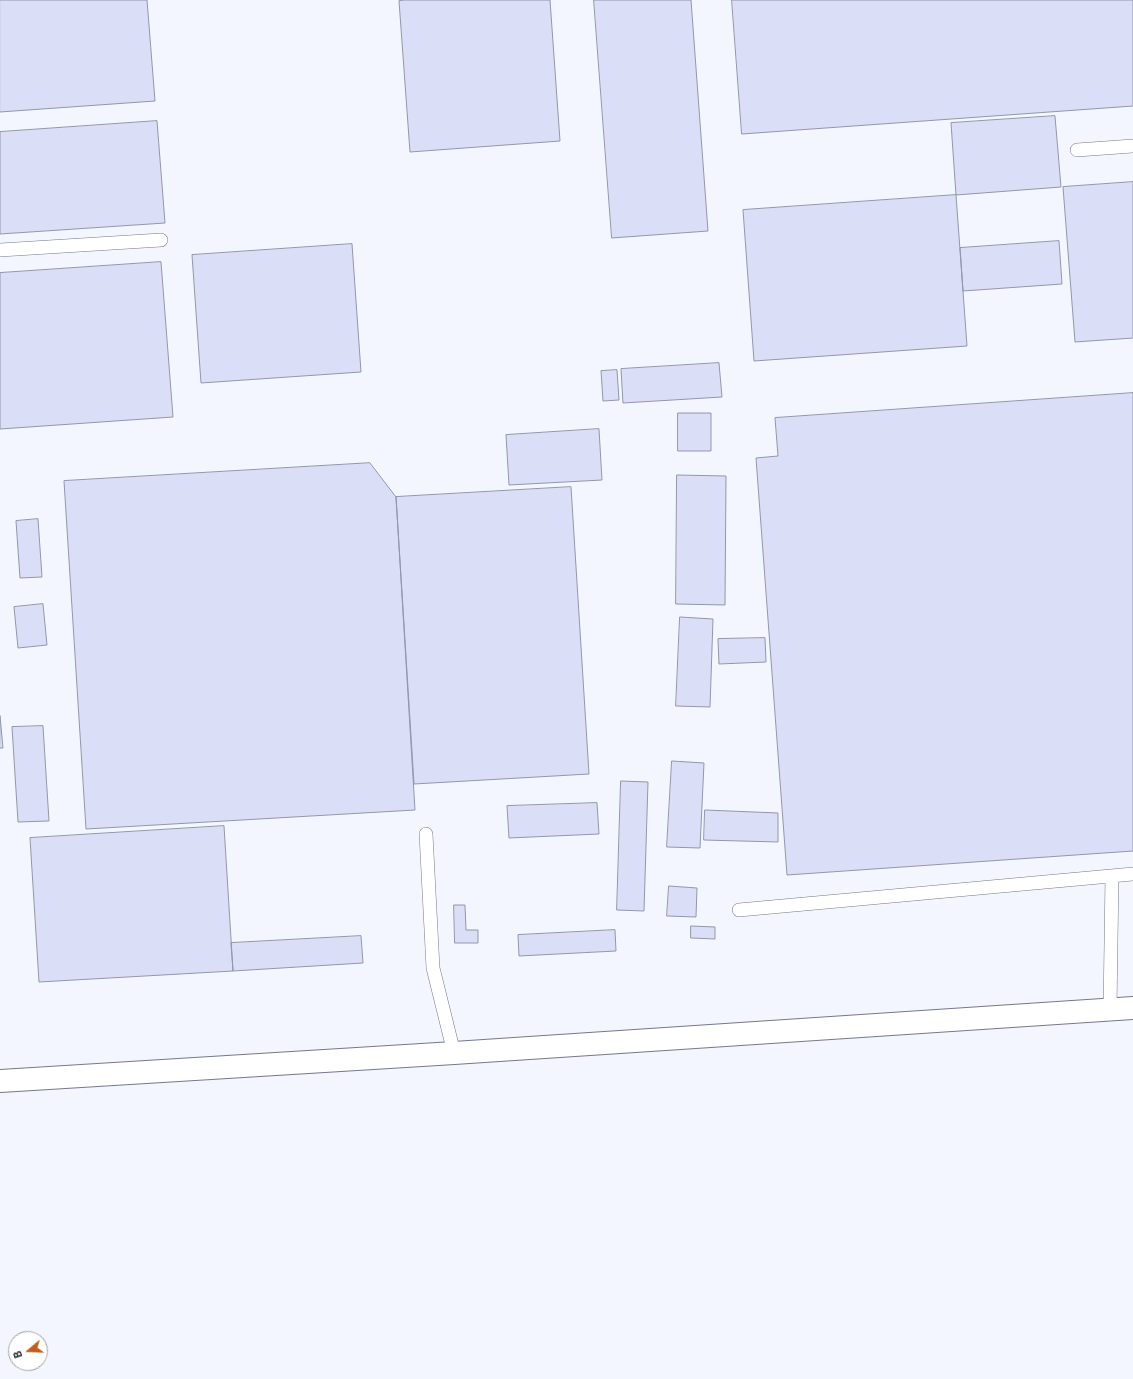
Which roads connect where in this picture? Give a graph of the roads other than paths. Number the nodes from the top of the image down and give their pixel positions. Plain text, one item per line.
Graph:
1 (1133, 146) edge
2 (1077, 150) dead end
3 (161, 240) dead end
4 (0, 250) edge
5 (426, 834) dead end
6 (1133, 874) edge
7 (1112, 876) junction
8 (739, 910) dead end
9 (1133, 1008) edge
10 (1110, 1010) junction
11 (454, 1053) junction
12 (0, 1081) edge

1 - 2 lane
3 - 4 lane
5 - 11 lane
6 - 7 lane
7 - 8 lane
7 - 10 lane
9 - 10 main road
10 - 11 main road
11 - 12 main road

